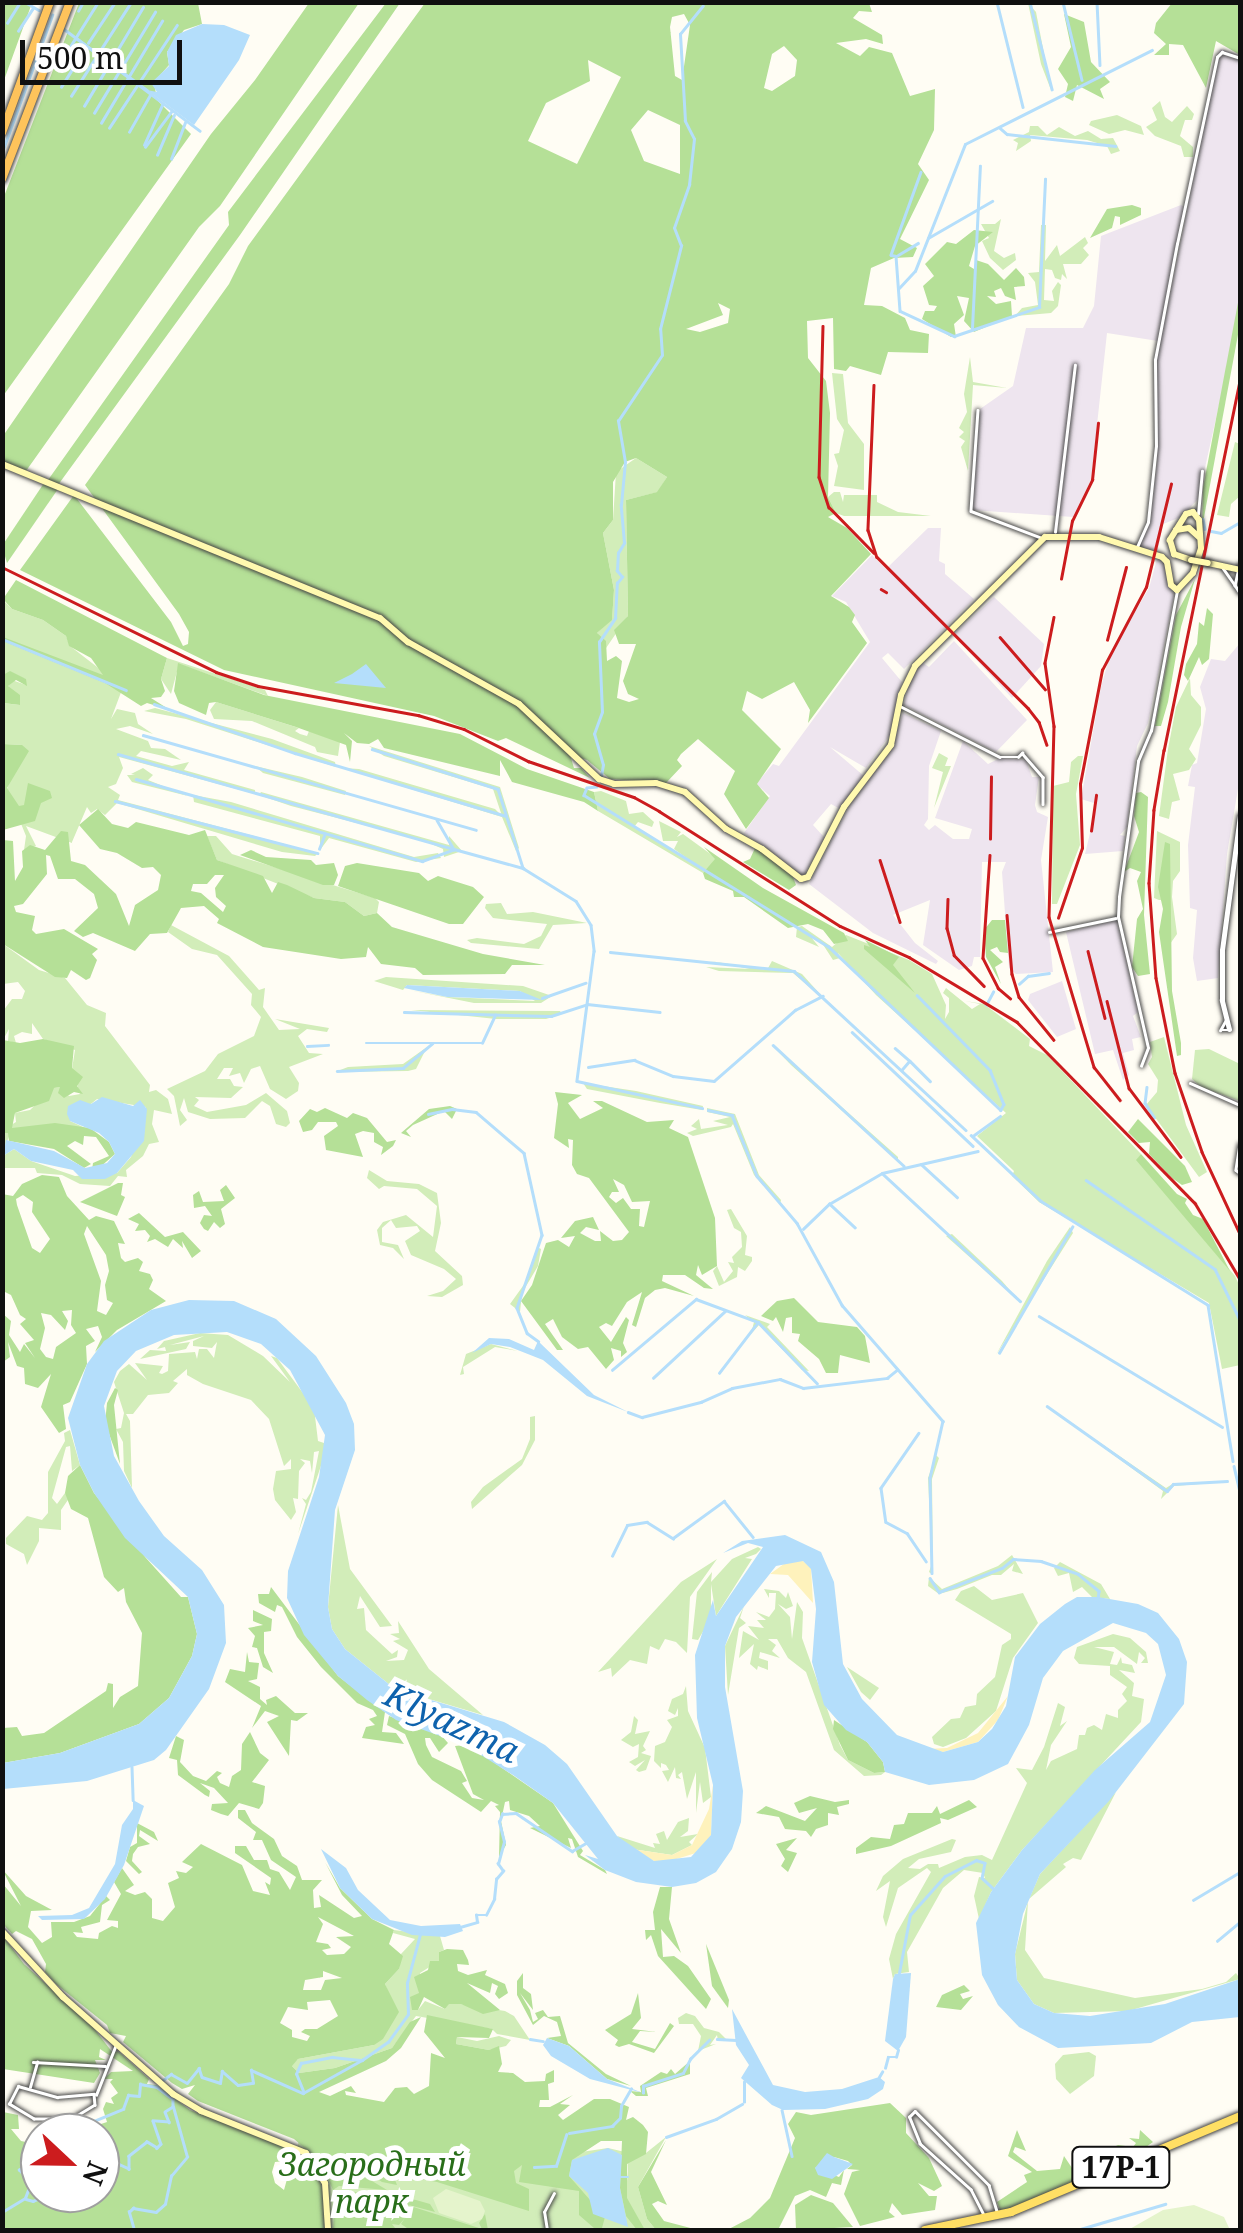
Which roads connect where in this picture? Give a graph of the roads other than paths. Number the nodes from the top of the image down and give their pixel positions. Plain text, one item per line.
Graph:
1 (48, 2) edge
2 (70, 2) edge
3 (1240, 58) edge
4 (2, 122) edge
5 (2, 133) edge
6 (2, 180) edge
7 (1075, 365) dead end
8 (978, 410) dead end
9 (2, 464) edge
10 (1202, 472) dead end
11 (1196, 502) junction
12 (1184, 516) junction
13 (1198, 518) junction
14 (1188, 528) junction
15 (1055, 534) junction
16 (1171, 536) junction
17 (1043, 539) junction
18 (1201, 548) junction
19 (1137, 549) junction
20 (1222, 567) junction
21 (1240, 568) edge
22 (1235, 585) junction
23 (1177, 590) junction
24 (1240, 593) edge
25 (899, 705) junction
26 (1043, 804) dead end
27 (1240, 814) edge
28 (1118, 917) junction
29 (1049, 932) dead end
30 (1230, 1030) dead end
31 (1141, 1066) dead end
32 (1190, 1083) dead end
33 (1240, 1105) edge
34 (1240, 1146) edge
35 (1240, 1173) edge
36 (2, 1931) edge
37 (116, 2046) junction
38 (105, 2066) junction
39 (30, 2089) junction
40 (96, 2095) junction
41 (1240, 2116) edge
42 (554, 2194) dead end
43 (984, 2217) junction
44 (963, 2227) edge
45 (328, 2230) edge
46 (547, 2230) edge
47 (926, 2230) edge

1 - 4 highway
1 - 5 highway
2 - 6 highway
3 - 19 street
7 - 15 street
8 - 17 street
9 - 25 main road
10 - 11 street
11 - 12 street
11 - 13 street
12 - 13 main road
12 - 14 main road
12 - 16 main road
13 - 14 main road
13 - 18 main road
14 - 16 main road
14 - 18 main road
15 - 17 main road
15 - 19 main road
16 - 20 main road, bridge
17 - 25 main road
18 - 23 main road
19 - 23 main road
20 - 21 main road
20 - 22 street
21 - 22 street
22 - 24 street
23 - 28 street
25 - 26 street
27 - 30 street
28 - 29 street
28 - 31 street
32 - 33 street
34 - 35 street
36 - 37 main road
37 - 38 street
37 - 45 main road
38 - 39 street
38 - 40 street
39 - 40 street
39 - 40 street
41 - 43 main road, 17Р-1
42 - 46 street
43 - 43 street
43 - 44 main road, 17Р-1
44 - 47 main road, 17Р-1

